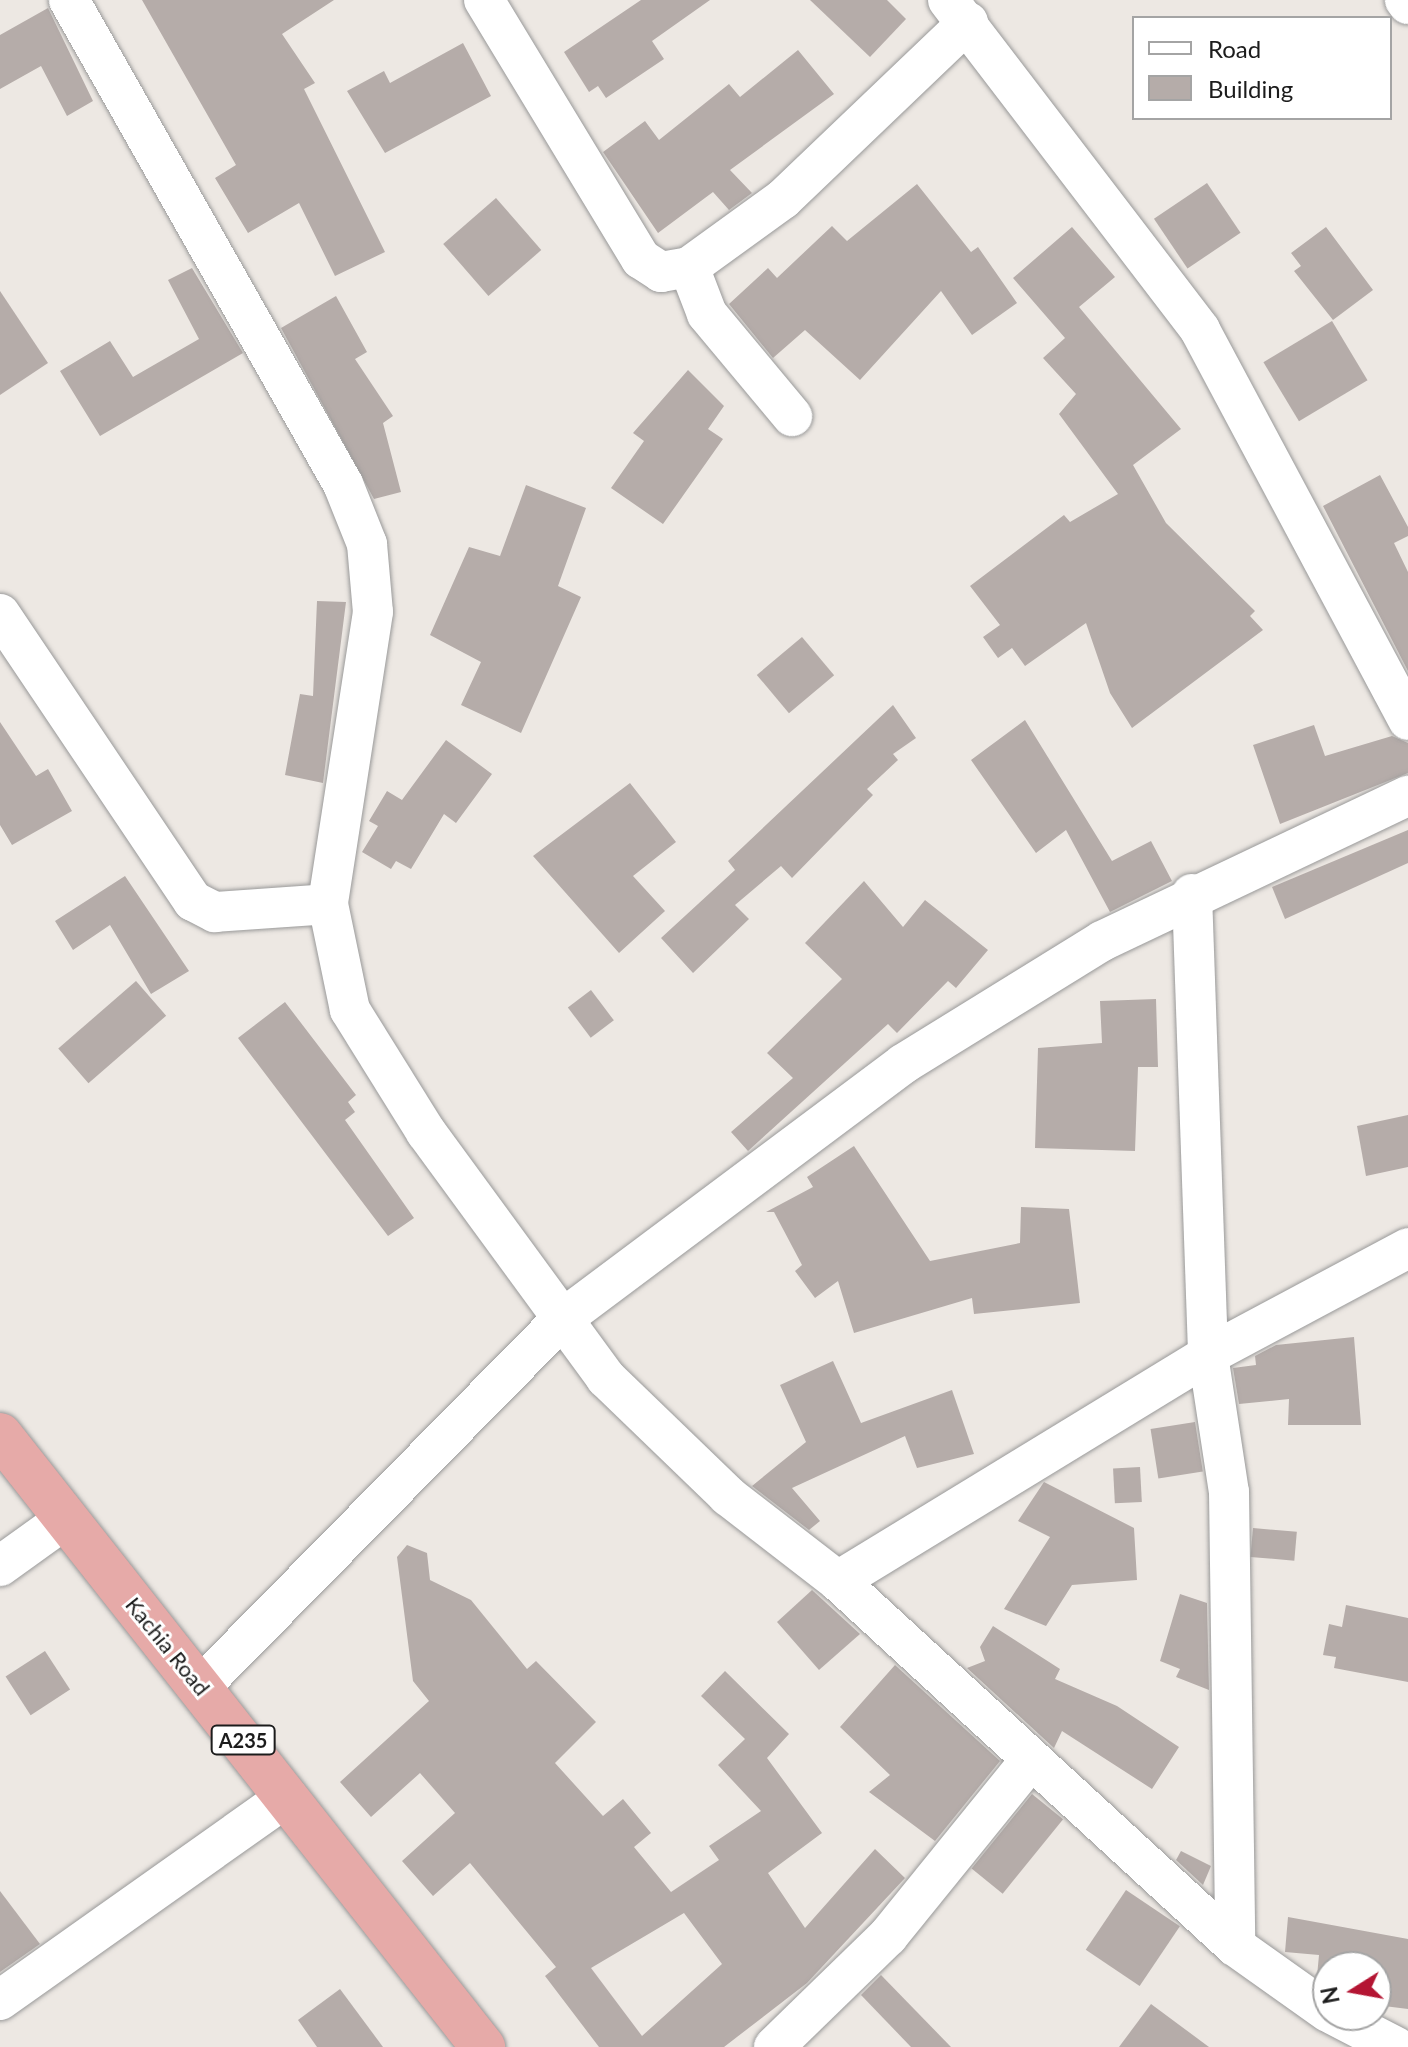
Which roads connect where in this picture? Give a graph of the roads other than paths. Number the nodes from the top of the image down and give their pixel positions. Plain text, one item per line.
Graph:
1 (69, 0) edge
2 (484, 0) edge
3 (958, 11) edge
4 (689, 267) junction
5 (792, 416) dead end
6 (0, 614) edge
7 (1408, 720) edge
8 (1408, 796) edge
9 (1192, 894) junction
10 (328, 904) junction
11 (1408, 1248) edge
12 (561, 1320) junction
13 (1208, 1355) junction
14 (0, 1435) edge
15 (64, 1520) junction
16 (0, 1566) edge
17 (838, 1581) junction
18 (201, 1686) junction
19 (1029, 1762) junction
20 (287, 1797) junction
21 (1235, 1946) junction
22 (0, 2000) edge
23 (1312, 2001) edge
24 (1365, 2031) edge
25 (483, 2047) edge
26 (774, 2047) edge
27 (1396, 2047) edge

1 - 10 street
2 - 4 street
3 - 4 street
3 - 7 street
4 - 5 street
6 - 10 street
8 - 9 street
9 - 12 street
9 - 13 street
10 - 12 street
11 - 13 street
12 - 17 street
12 - 18 street
13 - 17 street
13 - 21 street
14 - 15 highway, Kachia Road / A235
15 - 16 street
15 - 18 highway, Kachia Road / A235
17 - 19 street
18 - 20 highway, Kachia Road / A235
19 - 21 street
19 - 26 street
20 - 22 street
20 - 25 highway, Kachia Road / A235
21 - 23 street
24 - 27 street

